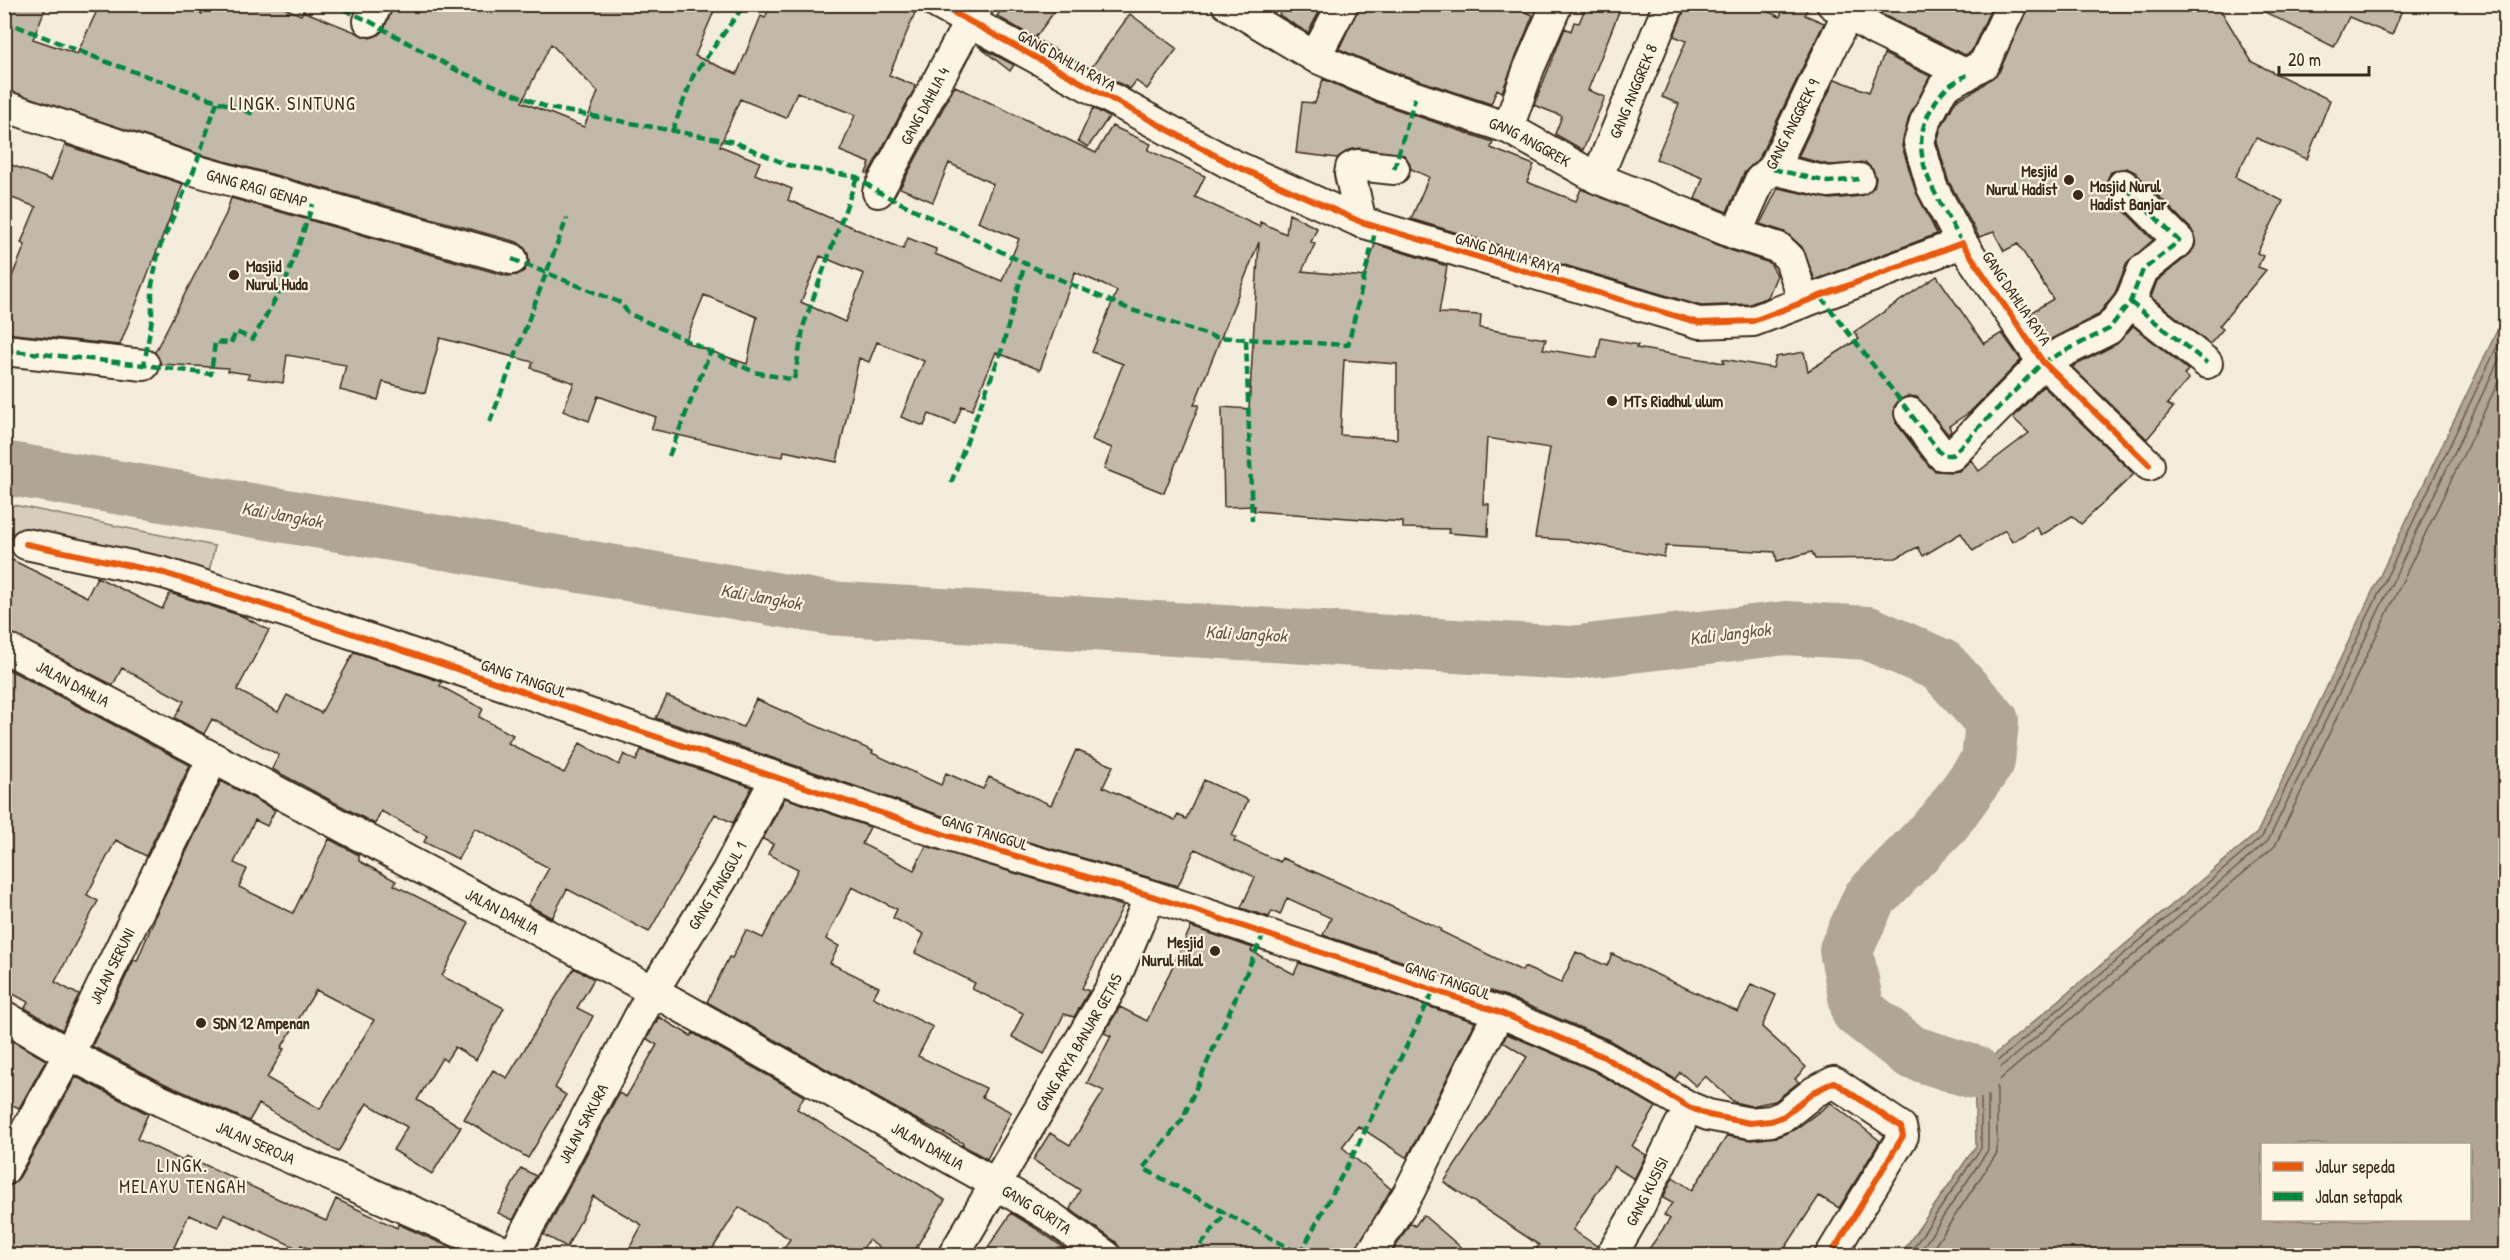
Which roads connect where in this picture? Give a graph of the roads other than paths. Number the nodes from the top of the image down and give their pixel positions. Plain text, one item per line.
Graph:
1 (938, 4) edge
2 (1227, 4) edge
3 (1343, 4) edge
4 (1557, 4) edge
5 (1669, 4) edge
6 (2012, 4) edge
7 (1844, 7) edge
8 (975, 13) edge
9 (1315, 57) junction
10 (1967, 75) junction
11 (4, 106) edge
12 (1508, 128) junction
13 (1773, 168) junction
14 (1394, 169) dead end
15 (1597, 178) junction
16 (1859, 179) dead end
17 (2123, 185) dead end
18 (878, 192) dead end
19 (1361, 222) junction
20 (1736, 234) junction
21 (1962, 243) junction
22 (512, 259) dead end
23 (1804, 302) junction
24 (2130, 302) junction
25 (4, 350) edge
26 (2043, 362) junction
27 (2207, 363) dead end
28 (144, 365) dead end
29 (1910, 413) dead end
30 (2149, 465) dead end
31 (26, 544) dead end
32 (4, 647) edge
33 (213, 759) junction
34 (776, 778) junction
35 (1150, 896) junction
36 (653, 991) junction
37 (1499, 1012) junction
38 (4, 1016) edge
39 (69, 1054) junction
40 (1680, 1125) dead end
41 (4, 1170) edge
42 (996, 1184) junction
43 (514, 1255) edge
44 (953, 1256) edge
45 (1106, 1256) edge
46 (1370, 1256) edge
47 (1611, 1256) edge
48 (1830, 1256) edge

1 - 8 street, GANG DAHLIA RAYA
2 - 9 street, GANG ANGGREK
3 - 9 street
4 - 12 street
5 - 15 street, GANG ANGGREK 8
6 - 10 street
7 - 10 street
7 - 13 street, GANG ANGGREK 9
8 - 18 street, GANG DAHLIA 4
8 - 19 street, GANG DAHLIA RAYA
9 - 12 street, GANG ANGGREK
10 - 21 street
11 - 22 street, GANG RAGI GENAP
12 - 15 street, GANG ANGGREK
13 - 16 street
13 - 20 street, GANG ANGGREK 9
14 - 19 street
15 - 20 street, GANG ANGGREK
17 - 24 street
19 - 23 street, GANG DAHLIA RAYA
20 - 23 street, GANG ANGGREK
21 - 23 street, GANG DAHLIA RAYA
21 - 26 street, GANG DAHLIA RAYA
24 - 26 street
24 - 27 street
25 - 28 street
26 - 29 street
26 - 30 street, GANG DAHLIA RAYA
31 - 34 street, GANG TANGGUL
32 - 33 street, JALAN DAHLIA
33 - 36 street, JALAN DAHLIA
33 - 39 street, JALAN SERUNI
34 - 35 street, GANG TANGGUL
34 - 36 street, GANG TANGGUL 1
35 - 37 street, GANG TANGGUL
35 - 42 street, GANG ARYA BANJAR GETAS
36 - 42 street, JALAN DAHLIA
36 - 43 street, JALAN SAKURA
37 - 46 street
37 - 48 street, GANG TANGGUL
38 - 39 street, JALAN SEROJA
39 - 41 street, JALAN SERUNI
39 - 43 street, JALAN SEROJA
40 - 47 street, GANG KUSISI
42 - 44 street, GANG ARYA BANJAR GETAS
42 - 45 street, GANG GURITA

